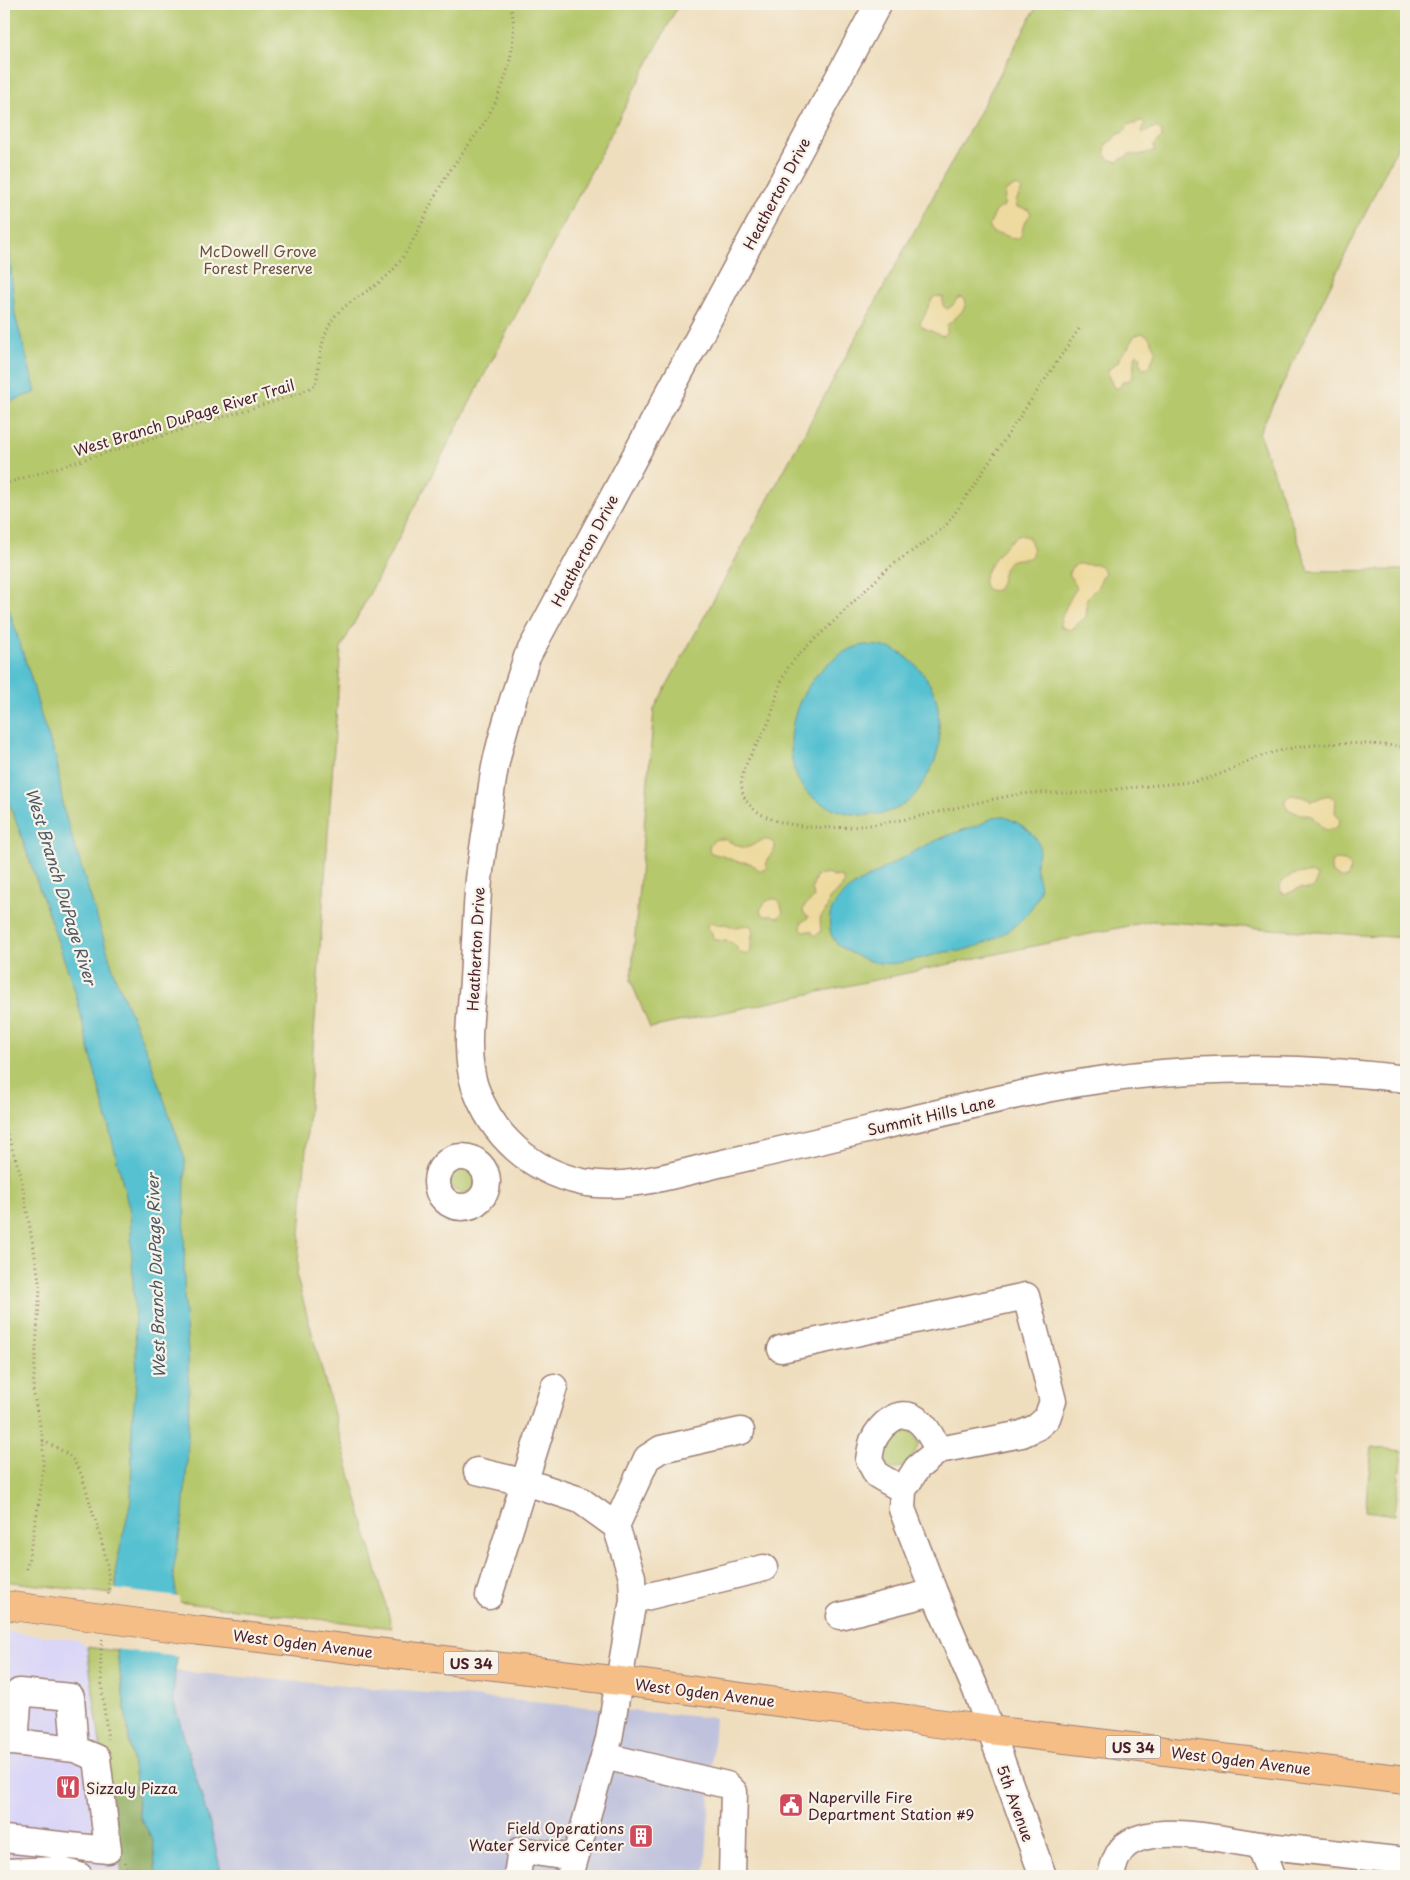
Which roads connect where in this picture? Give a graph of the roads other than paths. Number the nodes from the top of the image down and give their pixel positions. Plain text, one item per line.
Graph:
1 (878, 4) edge
2 (1406, 1079) edge
3 (506, 1140) junction
4 (479, 1164) dead end
5 (781, 1348) dead end
6 (554, 1387) dead end
7 (741, 1431) dead end
8 (939, 1450) junction
9 (476, 1471) dead end
10 (525, 1482) junction
11 (903, 1490) junction
12 (616, 1526) junction
13 (764, 1568) dead end
14 (934, 1592) junction
15 (489, 1596) dead end
16 (633, 1600) junction
17 (4, 1605) edge
18 (840, 1616) dead end
19 (620, 1681) junction
20 (990, 1730) junction
21 (10, 1742) edge
22 (75, 1749) junction
23 (604, 1756) junction
24 (1406, 1780) edge
25 (4, 1839) edge
26 (1259, 1845) junction
27 (1406, 1861) edge
28 (572, 1867) edge
29 (4, 1872) edge
30 (79, 1876) edge
31 (517, 1876) edge
32 (732, 1876) edge
33 (1043, 1876) edge
34 (1111, 1876) edge
35 (1270, 1876) edge

1 - 3 street, Heatherton Drive
2 - 3 street, Summit Hills Lane
3 - 4 street
5 - 8 street
6 - 10 street
7 - 12 street
8 - 11 street
8 - 11 street
9 - 10 street
10 - 12 street
10 - 15 street
11 - 14 street, 5th Avenue
12 - 16 street
13 - 16 street
14 - 18 street
14 - 20 street, 5th Avenue
16 - 19 street
17 - 19 main road, West Ogden Avenue / US 34, bridge
19 - 20 main road, West Ogden Avenue / US 34
19 - 23 street
20 - 24 main road, West Ogden Avenue / US 34
20 - 33 street, 5th Avenue
21 - 22 street
21 - 22 street
22 - 25 street
23 - 28 street
23 - 32 street
26 - 27 street
26 - 34 street
26 - 35 street
28 - 31 street
29 - 30 street

